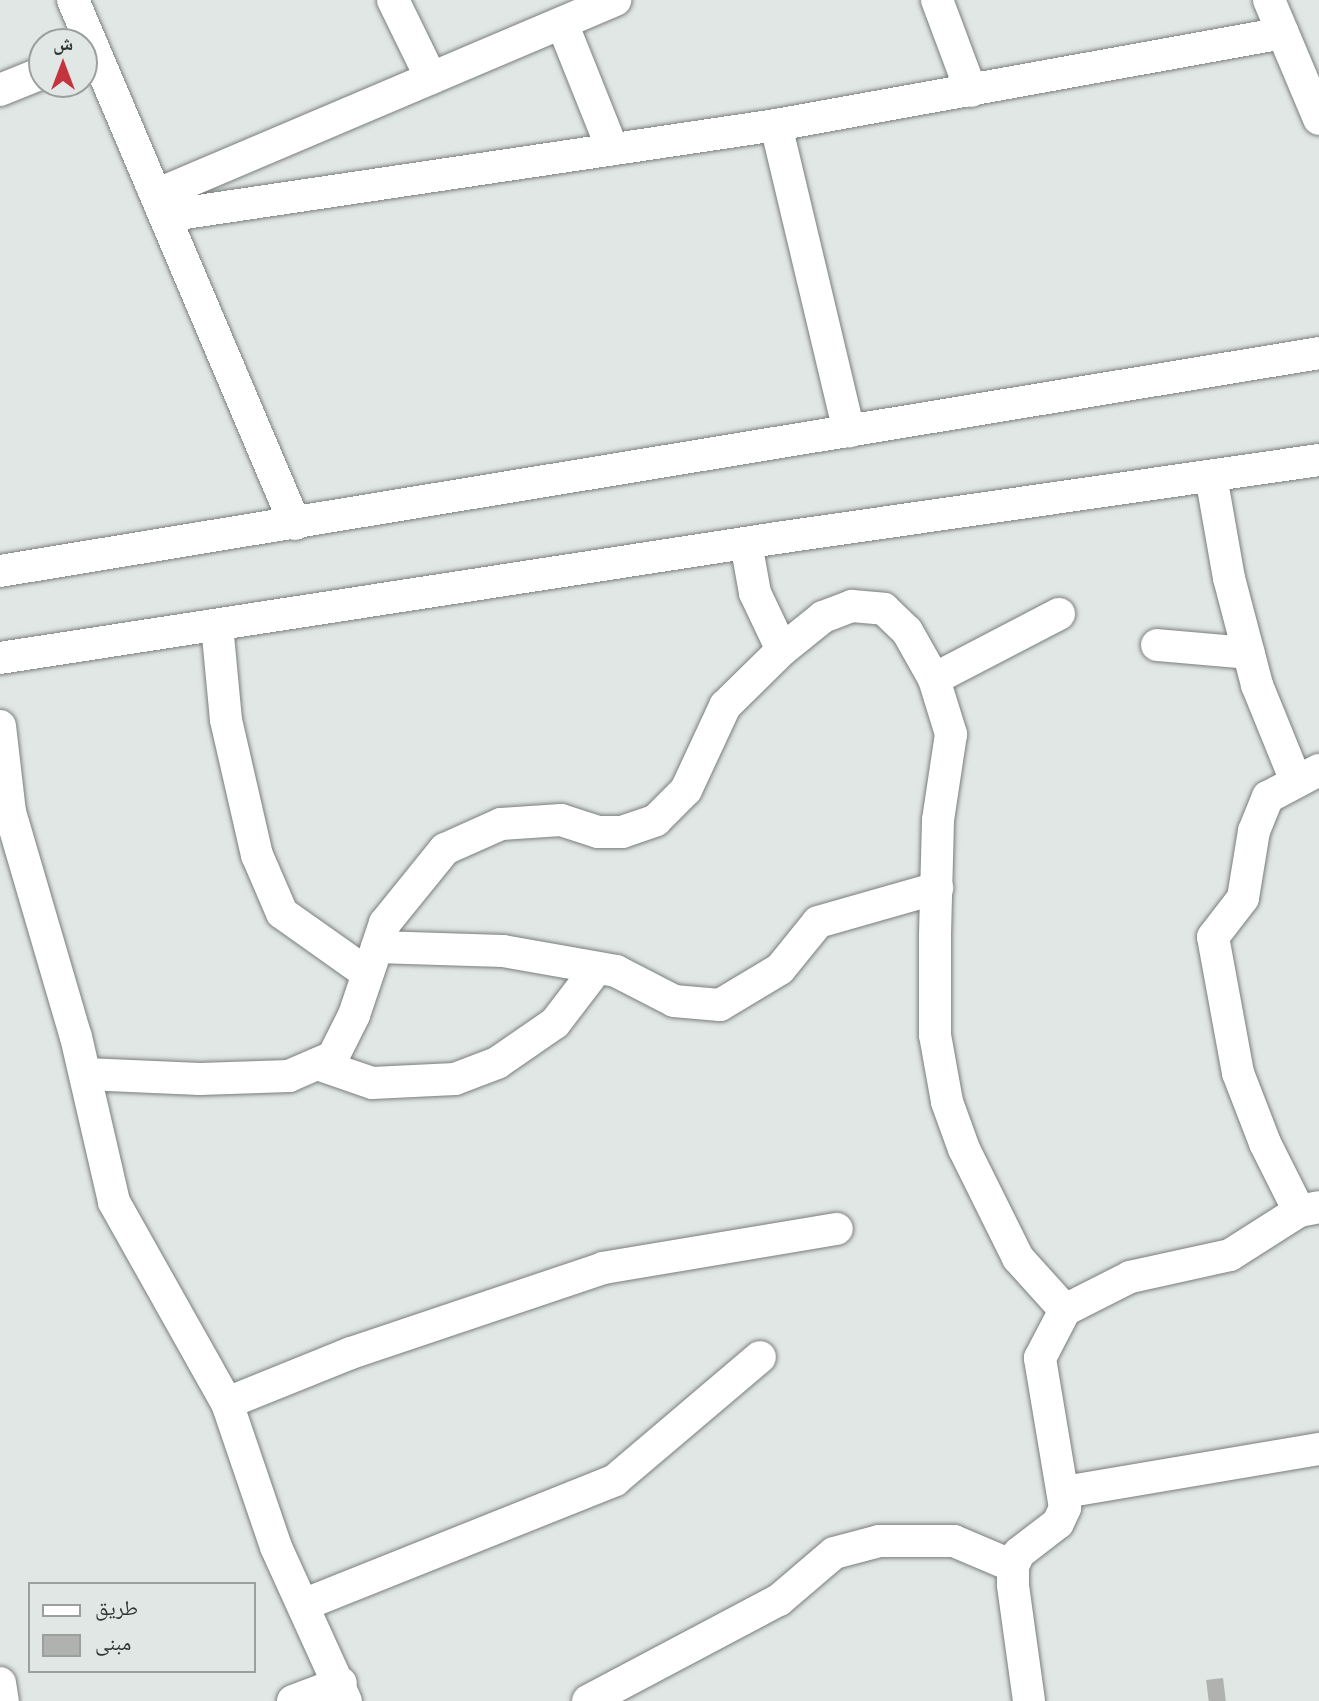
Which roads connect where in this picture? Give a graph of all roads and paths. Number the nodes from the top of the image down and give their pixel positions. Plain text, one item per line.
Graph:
1 (73, 0) edge
2 (393, 0) edge
3 (615, 0) edge
4 (937, 0) edge
5 (1269, 0) edge
6 (562, 23) junction
7 (81, 28) edge
8 (1283, 33) junction
9 (98, 72) edge
10 (431, 78) junction
11 (28, 79) edge
12 (0, 90) edge
13 (971, 91) junction
14 (1319, 119) edge
15 (776, 125) junction
16 (612, 148) junction
17 (160, 205) junction
18 (1319, 353) edge
19 (849, 432) junction
20 (1319, 460) edge
21 (1211, 476) junction
22 (295, 524) junction
23 (746, 543) junction
24 (0, 571) edge
25 (1059, 614) dead end
26 (217, 625) junction
27 (1157, 645) dead end
28 (782, 650) junction
29 (1249, 653) junction
30 (0, 658) edge
31 (934, 680) junction
32 (0, 726) edge
33 (1307, 775) edge
34 (937, 888) junction
35 (372, 960) junction
36 (597, 968) junction
37 (317, 1064) junction
38 (85, 1074) junction
39 (1309, 1209) edge
40 (837, 1229) dead end
41 (1065, 1310) junction
42 (760, 1357) dead end
43 (227, 1403) junction
44 (1319, 1449) edge
45 (1064, 1492) junction
46 (1013, 1566) junction
47 (303, 1605) junction
48 (0, 1683) edge
49 (343, 1692) edge
50 (3, 1701) edge
51 (293, 1701) edge
52 (588, 1701) edge
53 (1029, 1701) edge

1 - 7 street
2 - 10 street
3 - 6 street
4 - 13 street
5 - 8 street
6 - 10 street
6 - 16 street
8 - 13 street
8 - 14 street
9 - 17 street
10 - 17 street
11 - 12 street
13 - 15 street
15 - 16 street
15 - 19 street
16 - 17 street
17 - 22 street
18 - 19 street
19 - 22 street
20 - 21 street
21 - 23 street
21 - 29 street
22 - 24 street
23 - 26 street
23 - 28 street
25 - 31 street
26 - 30 street
26 - 35 street
27 - 29 street
28 - 31 street
28 - 35 street
29 - 33 street
31 - 34 street
32 - 38 street
33 - 39 street
34 - 36 street
34 - 41 street
35 - 36 street
35 - 37 street
36 - 37 street
37 - 38 street
38 - 43 street
39 - 41 street
40 - 43 street
41 - 45 street
42 - 47 street
43 - 47 street
44 - 45 street
45 - 46 street
46 - 52 street
46 - 53 street
47 - 49 street
48 - 50 street
49 - 51 street

